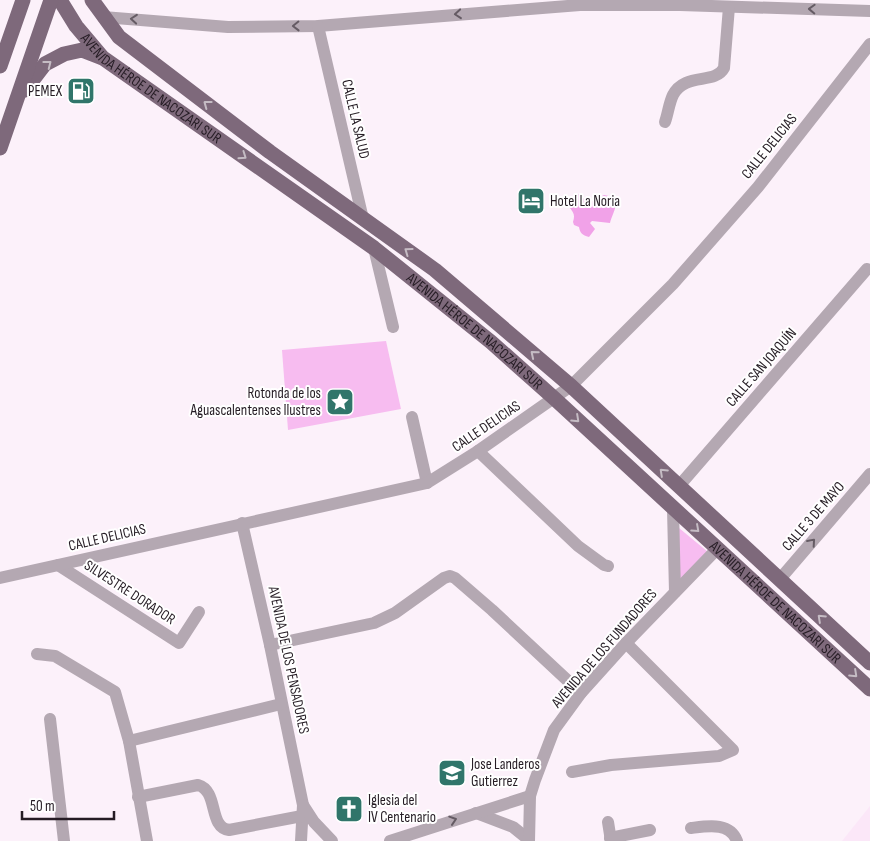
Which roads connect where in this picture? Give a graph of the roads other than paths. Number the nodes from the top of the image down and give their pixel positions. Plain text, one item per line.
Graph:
1 (15, 0) edge
2 (23, 0) edge
3 (50, 0) edge
4 (60, 0) edge
5 (92, 0) edge
6 (100, 0) edge
7 (870, 0) edge
8 (495, 6) edge
9 (729, 7) junction
10 (866, 11) edge
11 (103, 17) junction
12 (15, 22) junction
13 (318, 26) junction
14 (870, 44) edge
15 (103, 58) junction
16 (0, 66) edge
17 (16, 101) junction
18 (665, 122) dead end
19 (0, 148) edge
20 (363, 219) junction
21 (374, 248) junction
22 (867, 269) dead end
23 (393, 327) dead end
24 (571, 386) junction
25 (555, 399) junction
26 (412, 417) dead end
27 (478, 452) junction
28 (870, 474) edge
29 (427, 483) junction
30 (679, 486) junction
31 (673, 509) junction
32 (242, 523) junction
33 (718, 548) junction
34 (58, 565) junction
35 (608, 566) dead end
36 (0, 578) edge
37 (780, 579) junction
38 (675, 592) junction
39 (198, 612) dead end
40 (626, 643) junction
41 (270, 645) junction
42 (37, 654) dead end
43 (870, 663) edge
44 (870, 689) edge
45 (581, 693) junction
46 (282, 704) junction
47 (50, 719) dead end
48 (129, 741) junction
49 (572, 772) dead end
50 (530, 796) junction
51 (138, 797) junction
52 (302, 810) junction
53 (476, 813) junction
54 (608, 822) dead end
55 (691, 828) dead end
56 (650, 830) dead end
57 (395, 840) edge
58 (611, 840) edge
59 (64, 841) edge
60 (146, 841) edge
61 (301, 841) edge
62 (332, 841) edge
63 (529, 841) edge
64 (737, 841) edge

1 - 12 main road
2 - 12 main road
3 - 17 main road
4 - 15 main road, AVENIDA HÉROE DE NACOZARI SUR
5 - 11 main road, AVENIDA HÉROE DE NACOZARI SUR
6 - 11 main road
7 - 10 street
8 - 9 street
8 -> 13 street
10 -> 9 street
9 - 18 street
13 -> 11 street
20 -> 11 main road, AVENIDA HÉROE DE NACOZARI SUR
12 - 16 main road
13 - 20 street, CALLE LA SALUD
14 - 24 street, CALLE DELICIAS
17 -> 15 main road
15 -> 21 main road, AVENIDA HÉROE DE NACOZARI SUR
17 - 19 main road
24 -> 20 main road, AVENIDA HÉROE DE NACOZARI SUR
21 - 23 street
21 - 25 main road, AVENIDA HÉROE DE NACOZARI SUR
22 - 30 street, CALLE SAN JOAQUÍN
24 - 25 street, CALLE DELICIAS
30 -> 24 main road, AVENIDA HÉROE DE NACOZARI SUR
25 - 27 street, CALLE DELICIAS
25 -> 31 main road, AVENIDA HÉROE DE NACOZARI SUR
26 - 29 street
27 - 29 street, CALLE DELICIAS
27 - 35 street
37 -> 28 street, CALLE 3 DE MAYO
29 - 32 street, CALLE DELICIAS
30 - 37 main road, AVENIDA HÉROE DE NACOZARI SUR
31 -> 33 main road, AVENIDA HÉROE DE NACOZARI SUR
31 - 38 street
32 - 34 street, CALLE DELICIAS
32 - 41 street, AVENIDA DE LOS PENSADORES
33 - 38 street, AVENIDA DE LOS FUNDADORES
33 -> 44 main road, AVENIDA HÉROE DE NACOZARI SUR
34 - 36 street, CALLE DELICIAS
34 - 39 street, SILVESTRE DORADOR
43 -> 37 main road, AVENIDA HÉROE DE NACOZARI SUR
38 - 40 street, AVENIDA DE LOS FUNDADORES
40 - 45 street, AVENIDA DE LOS FUNDADORES
40 - 49 street
41 - 45 street
41 - 46 street, AVENIDA DE LOS PENSADORES
42 - 48 street
45 - 50 street, AVENIDA DE LOS FUNDADORES
46 - 48 street
46 - 52 street, AVENIDA DE LOS PENSADORES
47 - 59 street
48 - 51 street
50 - 53 street
50 - 63 street, AVENIDA DE LOS FUNDADORES
51 - 52 street
51 - 60 street
52 - 61 street, AVENIDA DE LOS PENSADORES
52 - 62 street, AVENIDA DE LOS PENSADORES
57 -> 53 street
53 - 63 street
54 - 58 street
55 - 64 street
56 - 58 street

